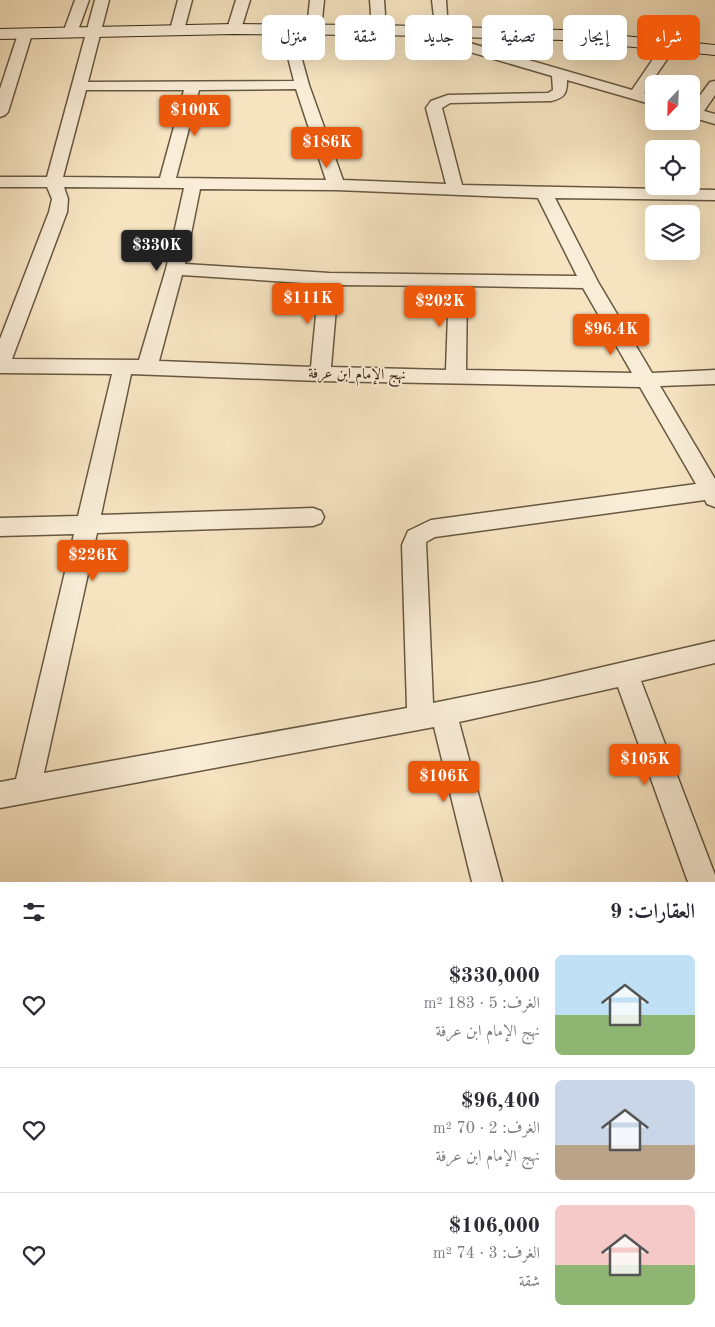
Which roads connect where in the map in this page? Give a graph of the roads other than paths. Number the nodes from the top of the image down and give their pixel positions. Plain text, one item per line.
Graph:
1 (82, 0) edge
2 (102, 0) edge
3 (185, 0) edge
4 (243, 0) edge
5 (317, 0) edge
6 (377, 0) edge
7 (439, 0) edge
8 (315, 15) edge
9 (378, 15) edge
10 (440, 15) edge
11 (234, 29) junction
12 (177, 30) junction
13 (262, 30) edge
14 (472, 32) edge
15 (70, 33) junction
16 (94, 33) junction
17 (0, 34) edge
18 (29, 34) junction
19 (637, 43) edge
20 (472, 48) edge
21 (700, 49) edge
22 (715, 50) edge
23 (296, 60) edge
24 (659, 60) edge
25 (560, 75) junction
26 (194, 84) junction
27 (302, 84) junction
28 (80, 86) junction
29 (715, 86) edge
30 (635, 96) junction
31 (645, 99) edge
32 (700, 104) edge
33 (0, 112) edge
34 (700, 115) edge
35 (715, 119) edge
36 (0, 182) edge
37 (54, 182) junction
38 (168, 183) junction
39 (193, 184) junction
40 (336, 185) junction
41 (454, 189) junction
42 (544, 193) junction
43 (715, 195) edge
44 (175, 269) junction
45 (329, 279) junction
46 (458, 280) junction
47 (589, 282) junction
48 (0, 365) edge
49 (123, 367) junction
50 (147, 367) junction
51 (320, 374) junction
52 (456, 377) junction
53 (715, 377) edge
54 (645, 380) junction
55 (714, 493) edge
56 (314, 517) dead end
57 (86, 525) junction
58 (0, 527) edge
59 (715, 652) edge
60 (626, 675) junction
61 (431, 714) junction
62 (28, 790) junction
63 (0, 795) edge
64 (487, 882) edge
65 (704, 882) edge

1 - 15 street
2 - 16 street
3 - 12 street
4 - 11 street
5 - 8 street
6 - 9 street
7 - 10 street
11 - 12 main road
11 - 13 main road
12 - 16 main road
14 - 19 main road
15 - 16 main road
15 - 18 main road
16 - 28 street
17 - 18 main road
18 - 33 street
20 - 25 street
21 - 22 main road
23 - 27 street
24 - 30 street
25 - 30 street
25 - 41 street
26 - 27 street
26 - 28 street
26 - 38 street
27 - 40 street
28 - 37 street
29 - 32 street
30 - 31 street
34 - 35 street
36 - 37 street
37 - 38 street
37 - 48 street
38 - 39 street
39 - 40 street
39 - 44 street
40 - 41 street
41 - 42 street
42 - 43 street
42 - 47 street
44 - 45 street
44 - 50 street
45 - 46 street
45 - 51 street
46 - 47 street
46 - 52 street
47 - 54 street
48 - 49 street, نهج الإمام ابن عرفة
49 - 50 street, نهج الإمام ابن عرفة
49 - 57 street
50 - 51 street, نهج الإمام ابن عرفة
51 - 52 street, نهج الإمام ابن عرفة
52 - 54 street, نهج الإمام ابن عرفة
53 - 54 street, نهج الإمام ابن عرفة
54 - 55 street
55 - 61 street
56 - 57 street
57 - 58 street
57 - 62 street
59 - 60 street
60 - 61 street
60 - 65 street
61 - 62 street
61 - 64 street
62 - 63 street

